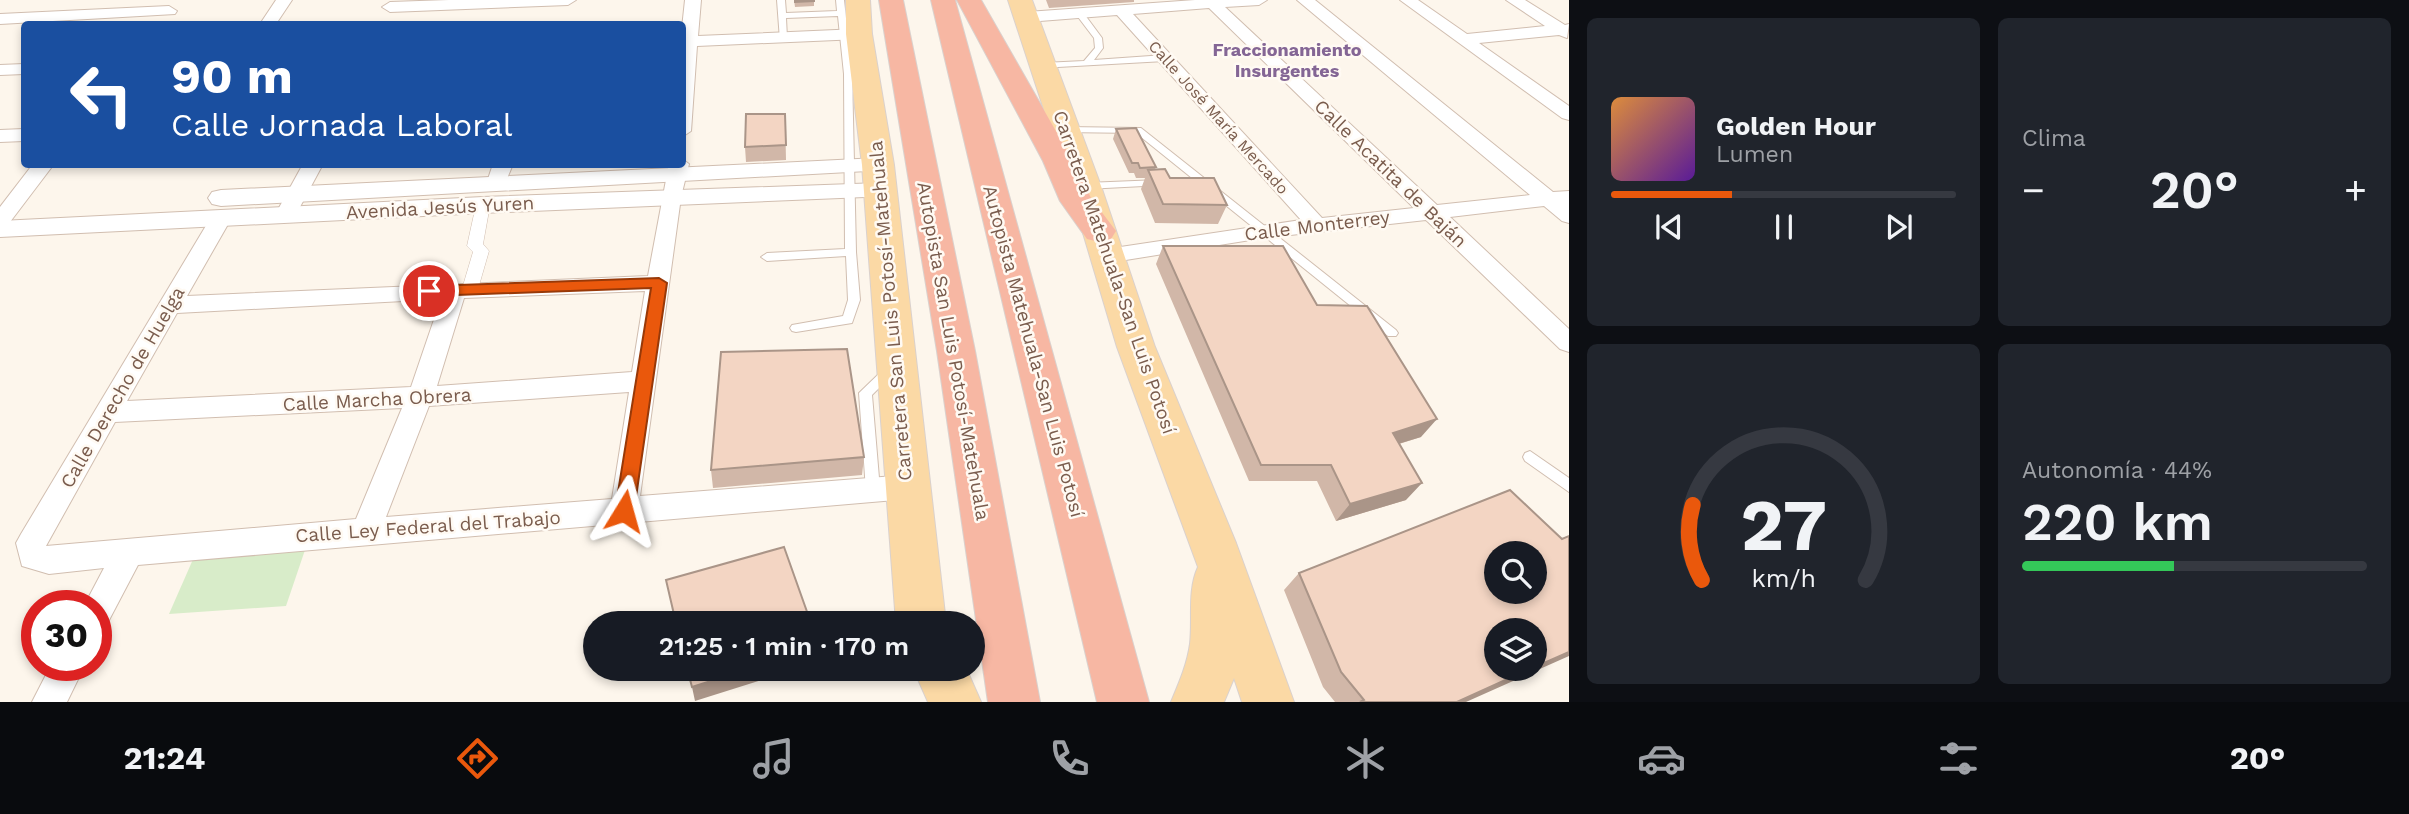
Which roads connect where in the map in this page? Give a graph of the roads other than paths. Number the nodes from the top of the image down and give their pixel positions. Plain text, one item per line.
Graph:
1 (284, 0) edge
2 (568, 0) edge
3 (693, 0) edge
4 (781, 0) edge
5 (841, 0) edge
6 (891, 0) edge
7 (943, 0) edge
8 (969, 0) edge
9 (1259, 0) edge
10 (1305, 0) edge
11 (1408, 0) edge
12 (1514, 0) edge
13 (391, 3) edge
14 (1213, 4) junction
15 (542, 5) edge
16 (174, 6) edge
17 (1024, 9) edge
18 (1121, 10) junction
19 (1079, 13) junction
20 (782, 16) junction
21 (0, 19) edge
22 (851, 20) edge
23 (161, 21) edge
24 (270, 21) edge
25 (382, 21) edge
26 (1567, 31) edge
27 (783, 37) junction
28 (1464, 39) junction
29 (687, 42) edge
30 (1165, 58) junction
31 (1087, 63) junction
32 (686, 64) edge
33 (1043, 66) junction
34 (21, 69) edge
35 (0, 70) edge
36 (1565, 108) edge
37 (1066, 130) junction
38 (1138, 130) joint
39 (21, 135) edge
40 (0, 136) edge
41 (41, 168) edge
42 (311, 168) edge
43 (500, 173) edge
44 (676, 178) edge
45 (864, 178) junction
46 (1205, 181) junction
47 (1165, 183) edge
48 (1178, 183) edge
49 (1085, 186) junction
50 (1559, 198) edge
51 (292, 204) junction
52 (483, 205) junction
53 (1432, 212) junction
54 (1569, 216) edge
55 (2, 218) edge
56 (220, 219) junction
57 (1317, 225) junction
58 (1263, 231) junction
59 (1103, 244) junction
60 (851, 252) junction
61 (767, 257) dead end
62 (659, 283) junction
63 (463, 290) junction
64 (170, 305) junction
65 (796, 328) dead end
66 (1392, 333) dead end
67 (1569, 343) edge
68 (644, 381) junction
69 (419, 397) junction
70 (109, 412) junction
71 (1530, 457) dead end
72 (1569, 486) edge
73 (890, 489) junction
74 (624, 511) junction
75 (367, 529) junction
76 (1213, 543) junction
77 (129, 552) junction
78 (33, 557) joint
79 (109, 590) edge
80 (918, 611) edge
81 (60, 681) edge
82 (928, 681) edge
83 (944, 681) edge
84 (49, 702) edge
85 (930, 702) edge
86 (955, 702) edge
87 (1014, 702) edge
88 (1123, 702) edge
89 (1197, 702) edge
90 (1268, 702) edge

1 - 24 street
2 - 15 street
3 - 29 street
4 - 20 lane
5 - 22 lane
6 - 87 highway, Autopista San Luis Potosí-Matehuala
7 - 88 highway, Autopista Matehuala-San Luis Potosí
8 - 59 highway
9 - 14 street
10 - 50 street
11 - 28 street
12 - 26 street
13 - 15 street
13 - 25 street
14 - 18 street
14 - 53 street, Calle Acatita de Baján
16 - 21 street
16 - 23 street
17 - 19 street
17 - 33 main road, Carretera Matehuala-San Luis Potosí
18 - 19 street
18 - 30 street, Calle José María Mercado
19 - 31 lane
20 - 22 lane
20 - 27 lane
22 - 27 street
22 - 45 main road, Carretera San Luis Potosí-Matehuala
26 - 28 street
27 - 29 street
28 - 36 street
29 - 32 street
30 - 31 lane
30 - 57 street, Calle José María Mercado
31 - 33 lane
33 - 37 main road, Carretera Matehuala-San Luis Potosí
34 - 35 street
37 - 38 lane
37 - 49 main road, Carretera Matehuala-San Luis Potosí
38 - 46 lane
39 - 40 street
41 - 55 street
42 - 51 street
43 - 44 street, Avenida Jesús Yuren
43 - 51 street, Avenida Jesús Yuren
44 - 45 street, Avenida Jesús Yuren
44 - 52 street, Avenida Jesús Yuren
44 - 62 street
45 - 60 lane
45 - 73 main road, Carretera San Luis Potosí-Matehuala
46 - 48 lane
46 - 58 lane
47 - 49 lane
49 - 59 main road, Carretera Matehuala-San Luis Potosí
50 - 53 street, Calle Monterrey
50 - 54 street
51 - 52 street, Avenida Jesús Yuren
51 - 55 street, Avenida Jesús Yuren
51 - 56 street, Avenida Jesús Yuren
52 - 63 street
53 - 57 street, Calle Monterrey
53 - 67 street, Calle Acatita de Baján
55 - 56 street, Avenida Jesús Yuren
56 - 64 street, Calle Derecho de Huelga
57 - 58 street, Calle Monterrey
58 - 59 street, Calle Monterrey
58 - 66 lane
59 - 76 main road, Carretera Matehuala-San Luis Potosí
60 - 61 lane
60 - 65 lane
62 - 63 street
62 - 68 street
63 - 64 street
63 - 69 street
64 - 70 street, Calle Derecho de Huelga
68 - 69 street, Calle Marcha Obrera
68 - 74 street
69 - 70 street, Calle Marcha Obrera
69 - 75 street
70 - 78 street, Calle Derecho de Huelga
71 - 72 lane
73 - 74 street, Calle Ley Federal del Trabajo
73 - 80 main road, Carretera San Luis Potosí-Matehuala
74 - 75 street, Calle Ley Federal del Trabajo
75 - 77 street, Calle Ley Federal del Trabajo
76 - 89 main road
76 - 90 main road, Carretera Matehuala-San Luis Potosí
77 - 78 street, Calle Ley Federal del Trabajo
77 - 79 street
81 - 84 street
82 - 85 main road
83 - 86 main road

